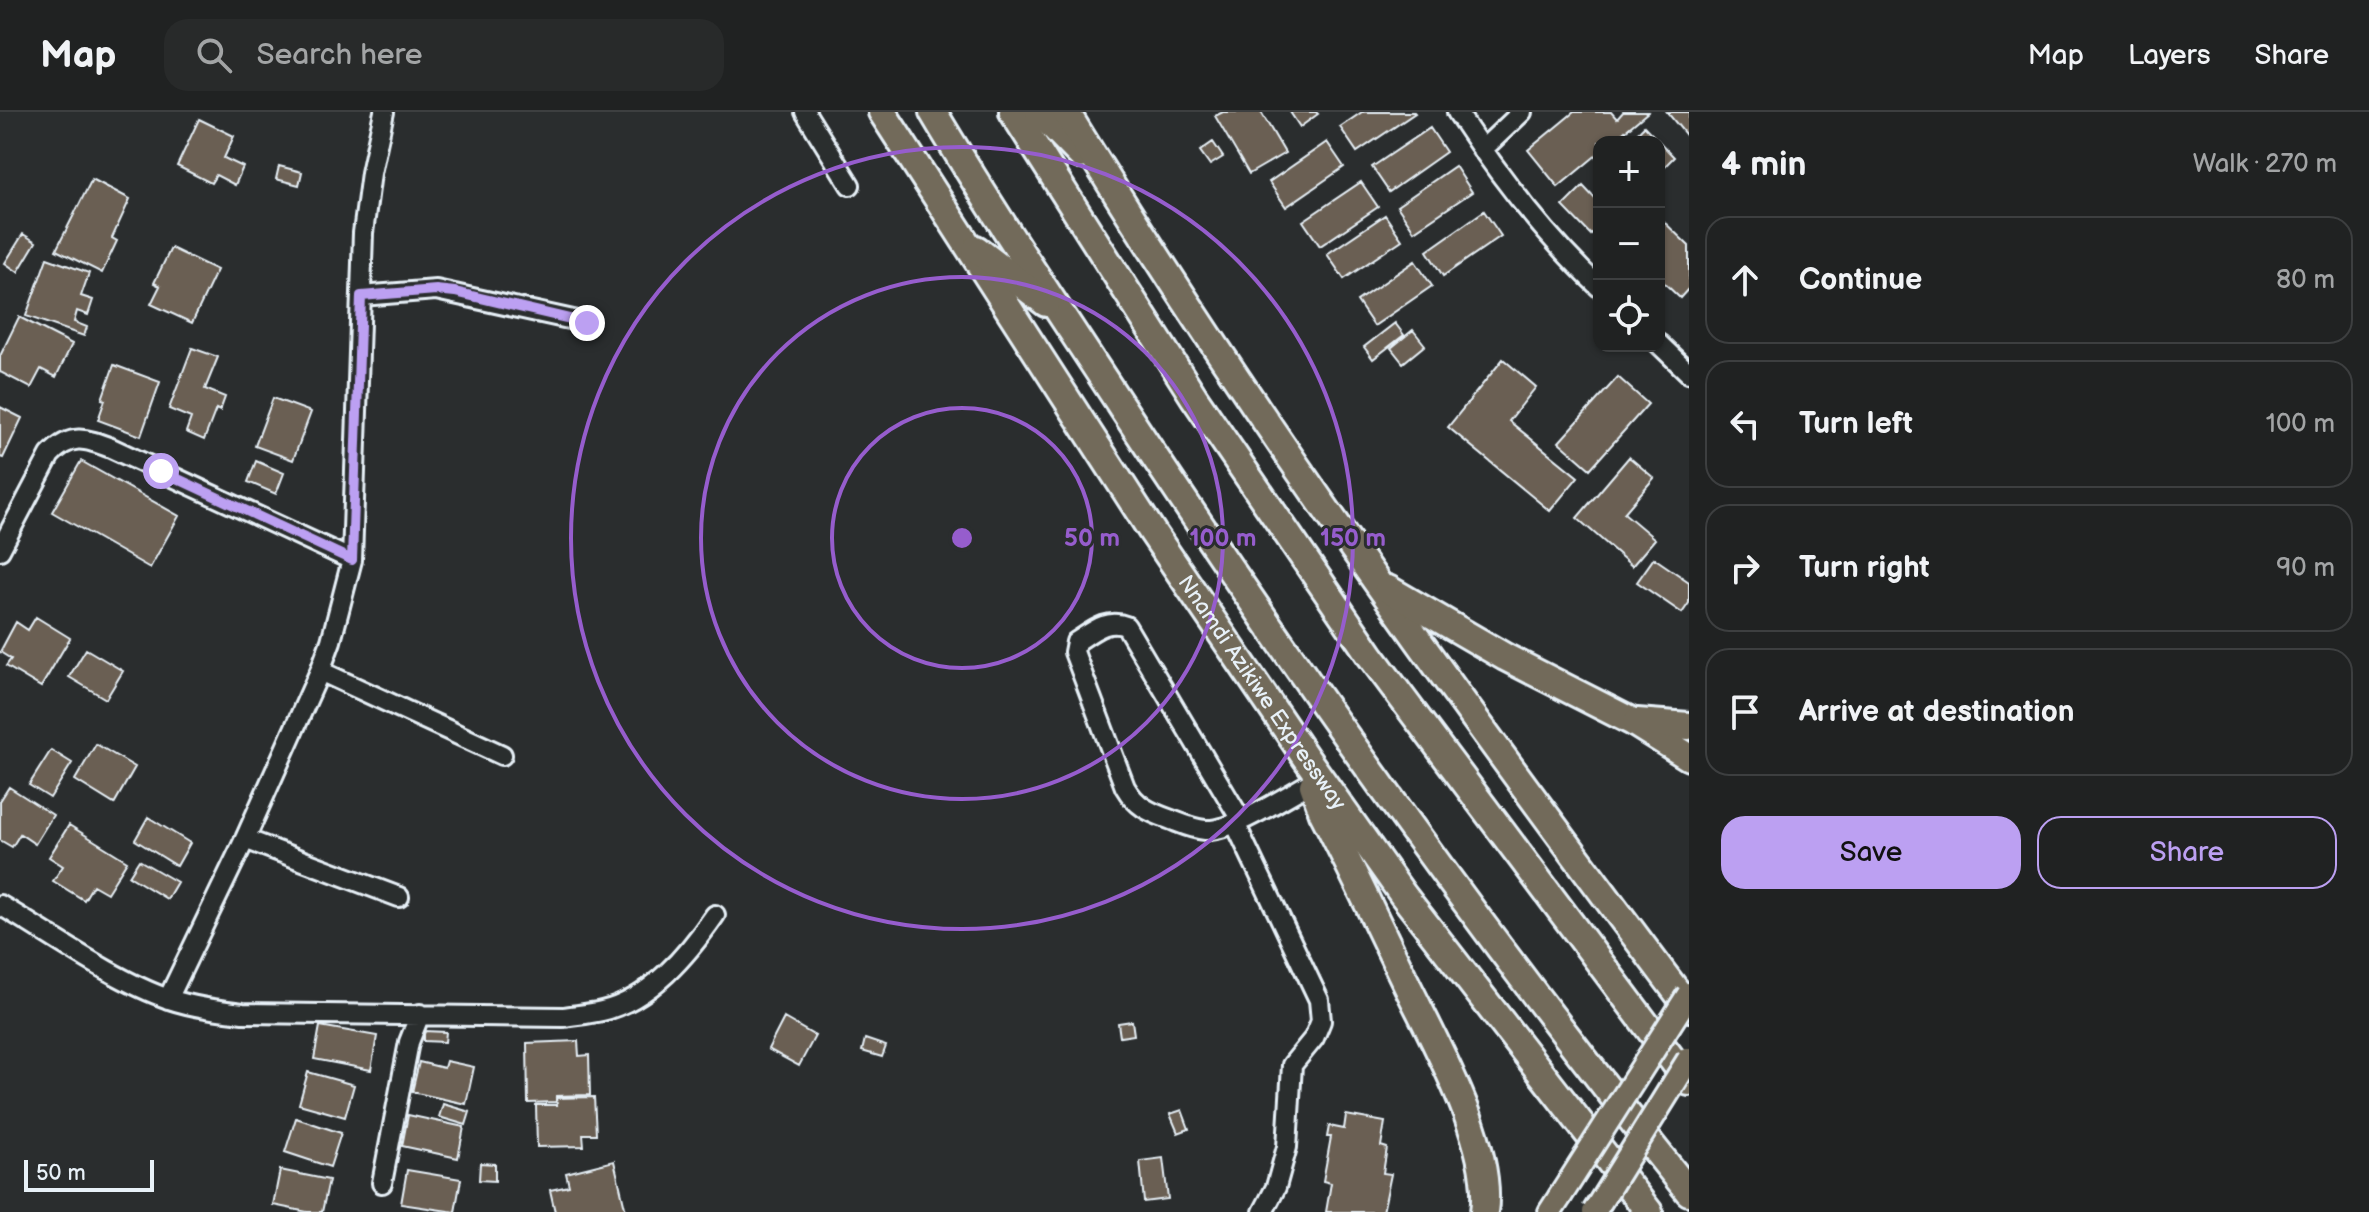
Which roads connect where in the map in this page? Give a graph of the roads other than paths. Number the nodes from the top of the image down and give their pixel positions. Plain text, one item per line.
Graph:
1 (384, 112) edge
2 (805, 112) edge
3 (882, 112) edge
4 (933, 112) edge
5 (1013, 112) edge
6 (1039, 112) edge
7 (1066, 112) edge
8 (1457, 112) edge
9 (1522, 112) edge
10 (1482, 150) junction
11 (1105, 175) junction
12 (850, 185) dead end
13 (960, 237) junction
14 (1593, 281) edge
15 (361, 296) junction
16 (1062, 315) junction
17 (587, 323) dead end
18 (1665, 350) edge
19 (1689, 373) edge
20 (0, 550) edge
21 (352, 560) junction
22 (1378, 584) junction
23 (320, 671) junction
24 (1633, 722) junction
25 (1689, 726) edge
26 (502, 755) dead end
27 (1689, 757) edge
28 (1309, 770) junction
29 (1238, 822) junction
30 (245, 839) junction
31 (399, 897) dead end
32 (0, 905) edge
33 (715, 915) dead end
34 (1689, 994) edge
35 (168, 999) junction
36 (1689, 1008) edge
37 (420, 1014) junction
38 (1689, 1059) edge
39 (1689, 1082) edge
40 (382, 1183) dead end
41 (1689, 1192) edge
42 (1485, 1202) edge
43 (1554, 1205) edge
44 (1263, 1212) edge
45 (1506, 1212) edge
46 (1594, 1212) edge
47 (1649, 1212) edge

1 - 15 street
2 - 12 street
3 - 13 highway, Nnamdi Azikiwe Expressway
4 - 16 highway, Nnamdi Azikiwe Expressway
5 - 39 highway
6 - 11 highway
7 - 11 highway
8 - 10 street
9 - 10 street
10 - 14 street
11 - 22 highway
13 - 16 highway
13 - 28 highway, Nnamdi Azikiwe Expressway
15 - 17 street
15 - 21 street
16 - 41 highway, Nnamdi Azikiwe Expressway
18 - 19 street
20 - 21 street
21 - 23 street
22 - 24 highway
22 - 36 highway
23 - 26 street
23 - 30 street
24 - 25 highway
24 - 27 highway
28 - 29 street
28 - 42 highway
28 - 47 highway, Nnamdi Azikiwe Expressway
29 - 29 street
29 - 44 street
30 - 31 street
30 - 35 street
32 - 35 street
33 - 37 street
34 - 43 main road, bridge
35 - 37 street
37 - 40 street
38 - 46 main road, bridge
42 - 45 highway

